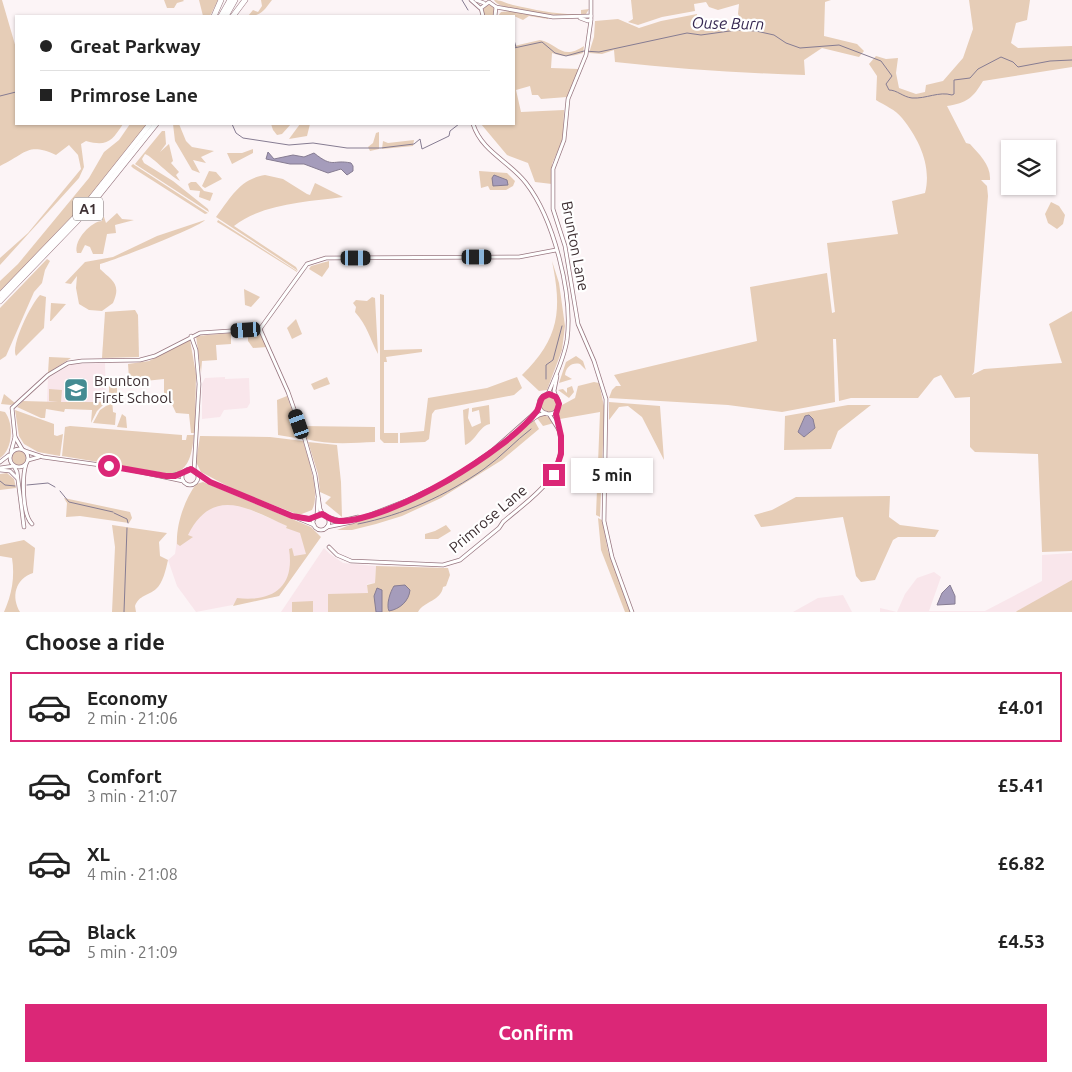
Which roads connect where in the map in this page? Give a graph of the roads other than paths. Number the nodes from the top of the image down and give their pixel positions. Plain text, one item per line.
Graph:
1 (221, 0) edge
2 (230, 0) edge
3 (235, 0) edge
4 (245, 0) edge
5 (471, 0) edge
6 (476, 0) edge
7 (591, 0) edge
8 (484, 3) junction
9 (496, 6) junction
10 (480, 9) junction
11 (505, 9) junction
12 (496, 14) edge
13 (214, 15) edge
14 (222, 15) edge
15 (227, 15) edge
16 (235, 15) edge
17 (483, 15) edge
18 (588, 18) junction
19 (149, 125) edge
20 (155, 125) edge
21 (474, 125) edge
22 (556, 250) junction
23 (0, 295) edge
24 (0, 301) edge
25 (260, 329) junction
26 (191, 336) junction
27 (557, 373) junction
28 (548, 394) junction
29 (556, 397) junction
30 (540, 406) junction
31 (556, 411) junction
32 (548, 414) junction
33 (559, 430) junction
34 (515, 432) junction
35 (14, 437) junction
36 (24, 450) junction
37 (11, 453) junction
38 (42, 457) junction
39 (194, 457) junction
40 (0, 462) edge
41 (27, 462) junction
42 (14, 466) junction
43 (0, 469) edge
44 (187, 470) junction
45 (195, 472) junction
46 (183, 473) junction
47 (166, 476) junction
48 (19, 481) junction
49 (183, 481) junction
50 (196, 482) junction
51 (210, 482) junction
52 (318, 498) junction
53 (376, 513) junction
54 (323, 514) junction
55 (317, 515) junction
56 (292, 516) junction
57 (327, 517) junction
58 (314, 519) junction
59 (32, 524) dead end
60 (314, 525) junction
61 (24, 527) dead end
62 (327, 527) junction
63 (329, 547) dead end
64 (632, 612) edge

1 - 13 highway
2 - 14 highway
3 - 15 highway
4 - 16 highway
5 - 10 street
6 - 8 street
7 - 18 street, Brunton Lane
8 - 9 street
8 - 10 street
9 - 11 street
9 - 12 street
10 - 17 street
11 - 12 street
11 - 18 street
18 - 64 street, Brunton Lane
19 - 23 highway, A1
20 - 24 highway, A1
21 - 22 street
22 - 25 street
22 - 27 street
25 - 26 street
25 - 52 street
26 - 35 street
26 - 39 street
27 - 28 street
27 - 29 street
28 - 29 street
28 - 30 street
29 - 31 street
30 - 32 street
30 - 34 street
31 - 32 street
31 - 33 street, Primrose Lane
32 - 33 street, Primrose Lane
32 - 34 street
33 - 63 street, Primrose Lane
34 - 53 street
35 - 36 street
35 - 37 street
36 - 37 street
36 - 38 street
36 - 41 street
37 - 40 street
37 - 42 street
38 - 41 street
38 - 47 street
39 - 44 street
39 - 45 street
41 - 42 street
41 - 59 street
42 - 43 street
42 - 48 street
43 - 48 street
44 - 45 street
44 - 46 street
45 - 50 street
45 - 51 street
46 - 47 street
46 - 49 street
47 - 49 street
48 - 61 street
49 - 50 street
50 - 51 street
51 - 56 street
52 - 54 street
52 - 55 street
53 - 57 street
53 - 62 street
54 - 55 street
54 - 57 street
55 - 58 street
56 - 58 street
56 - 60 street
57 - 62 street
58 - 60 street
60 - 62 street

